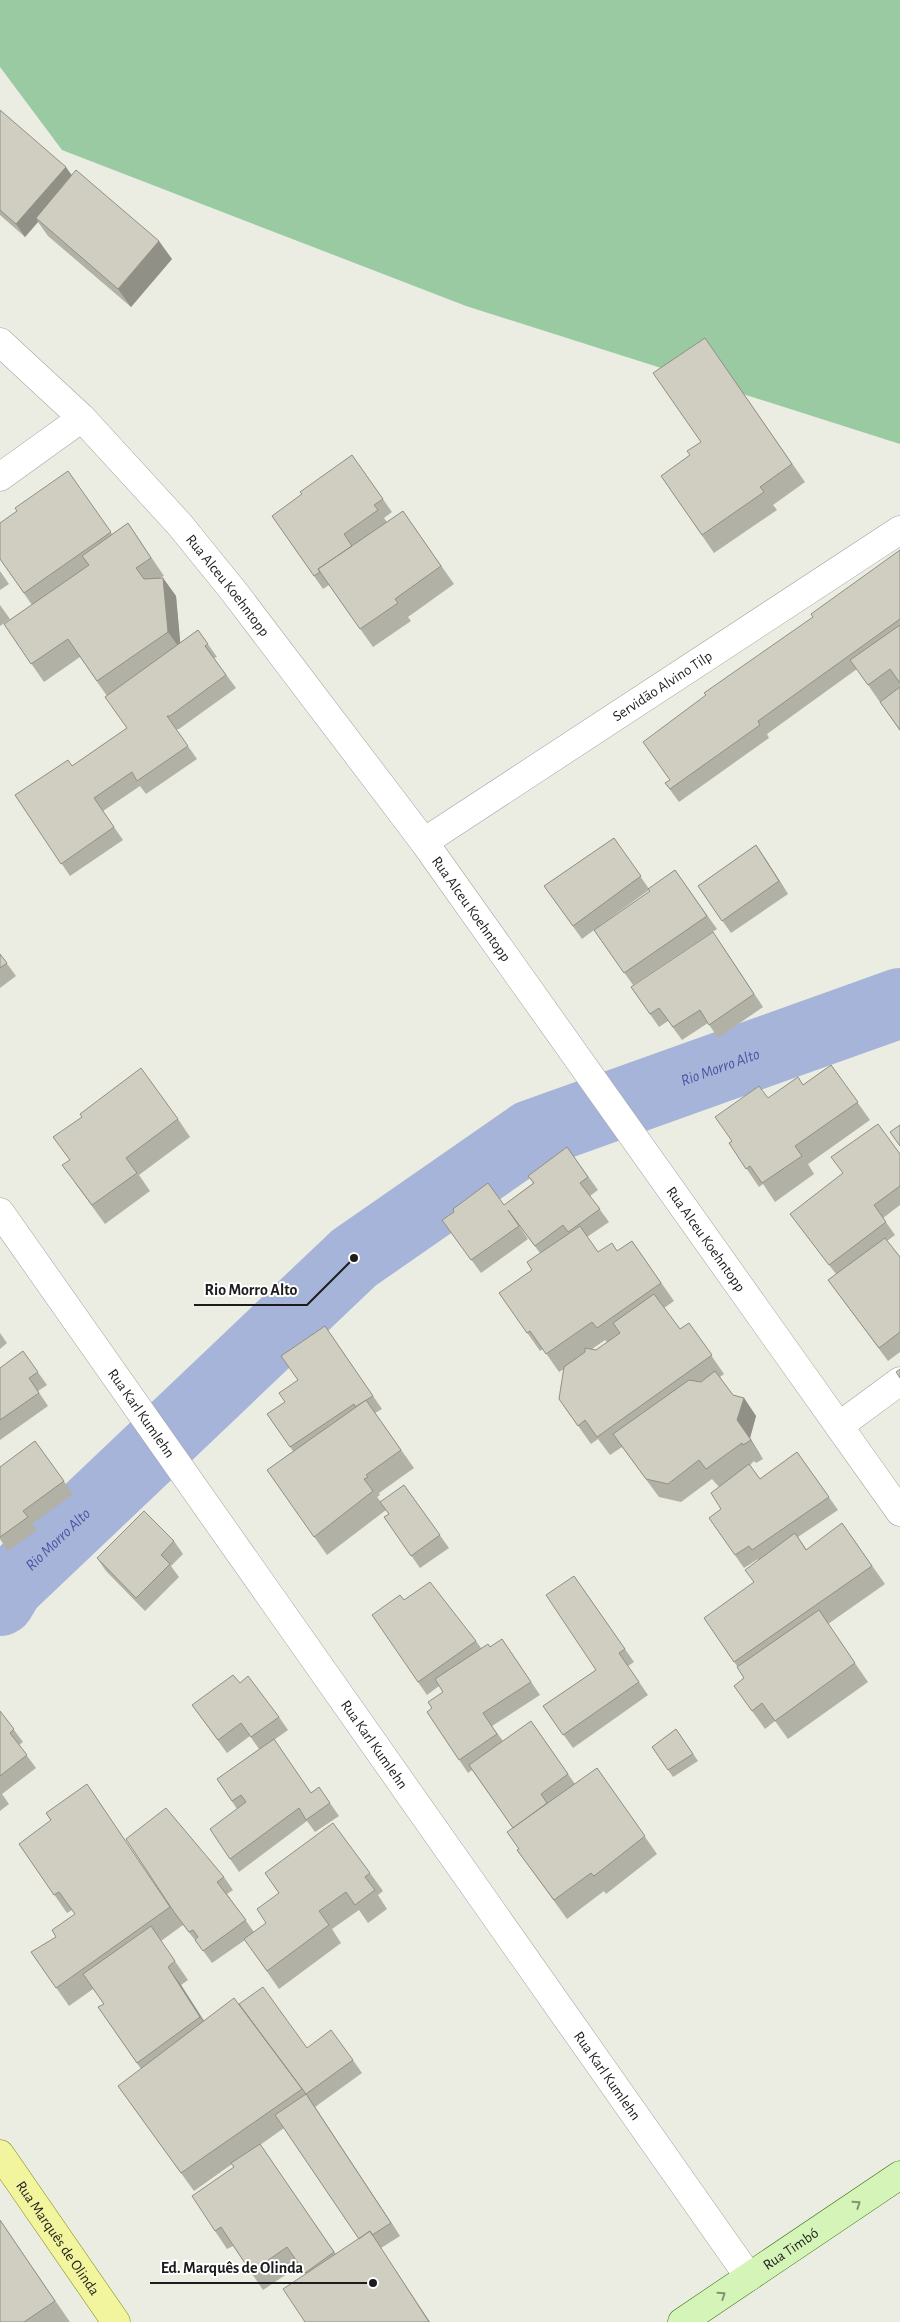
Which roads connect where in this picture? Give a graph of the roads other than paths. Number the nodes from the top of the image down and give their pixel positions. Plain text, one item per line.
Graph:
1 (0, 342) edge
2 (82, 418) junction
3 (0, 477) edge
4 (900, 530) edge
5 (424, 842) junction
6 (0, 1212) edge
7 (900, 1381) edge
8 (839, 1426) junction
9 (900, 1512) edge
10 (0, 2154) edge
11 (900, 2175) edge
12 (749, 2277) junction
13 (116, 2322) edge
14 (682, 2322) edge

1 - 2 street, Rua Alceu Koehntopp
2 - 3 street
2 - 5 street, Rua Alceu Koehntopp
4 - 5 street, Servidão Alvino Tilp
5 - 8 street, Rua Alceu Koehntopp
6 - 12 street, Rua Karl Kumlehn
7 - 8 street
8 - 9 street, Rua Alceu Koehntopp
10 - 13 main road, Rua Marquês de Olinda
12 -> 11 main road, Rua Timbó
14 -> 12 main road, Rua Timbó

